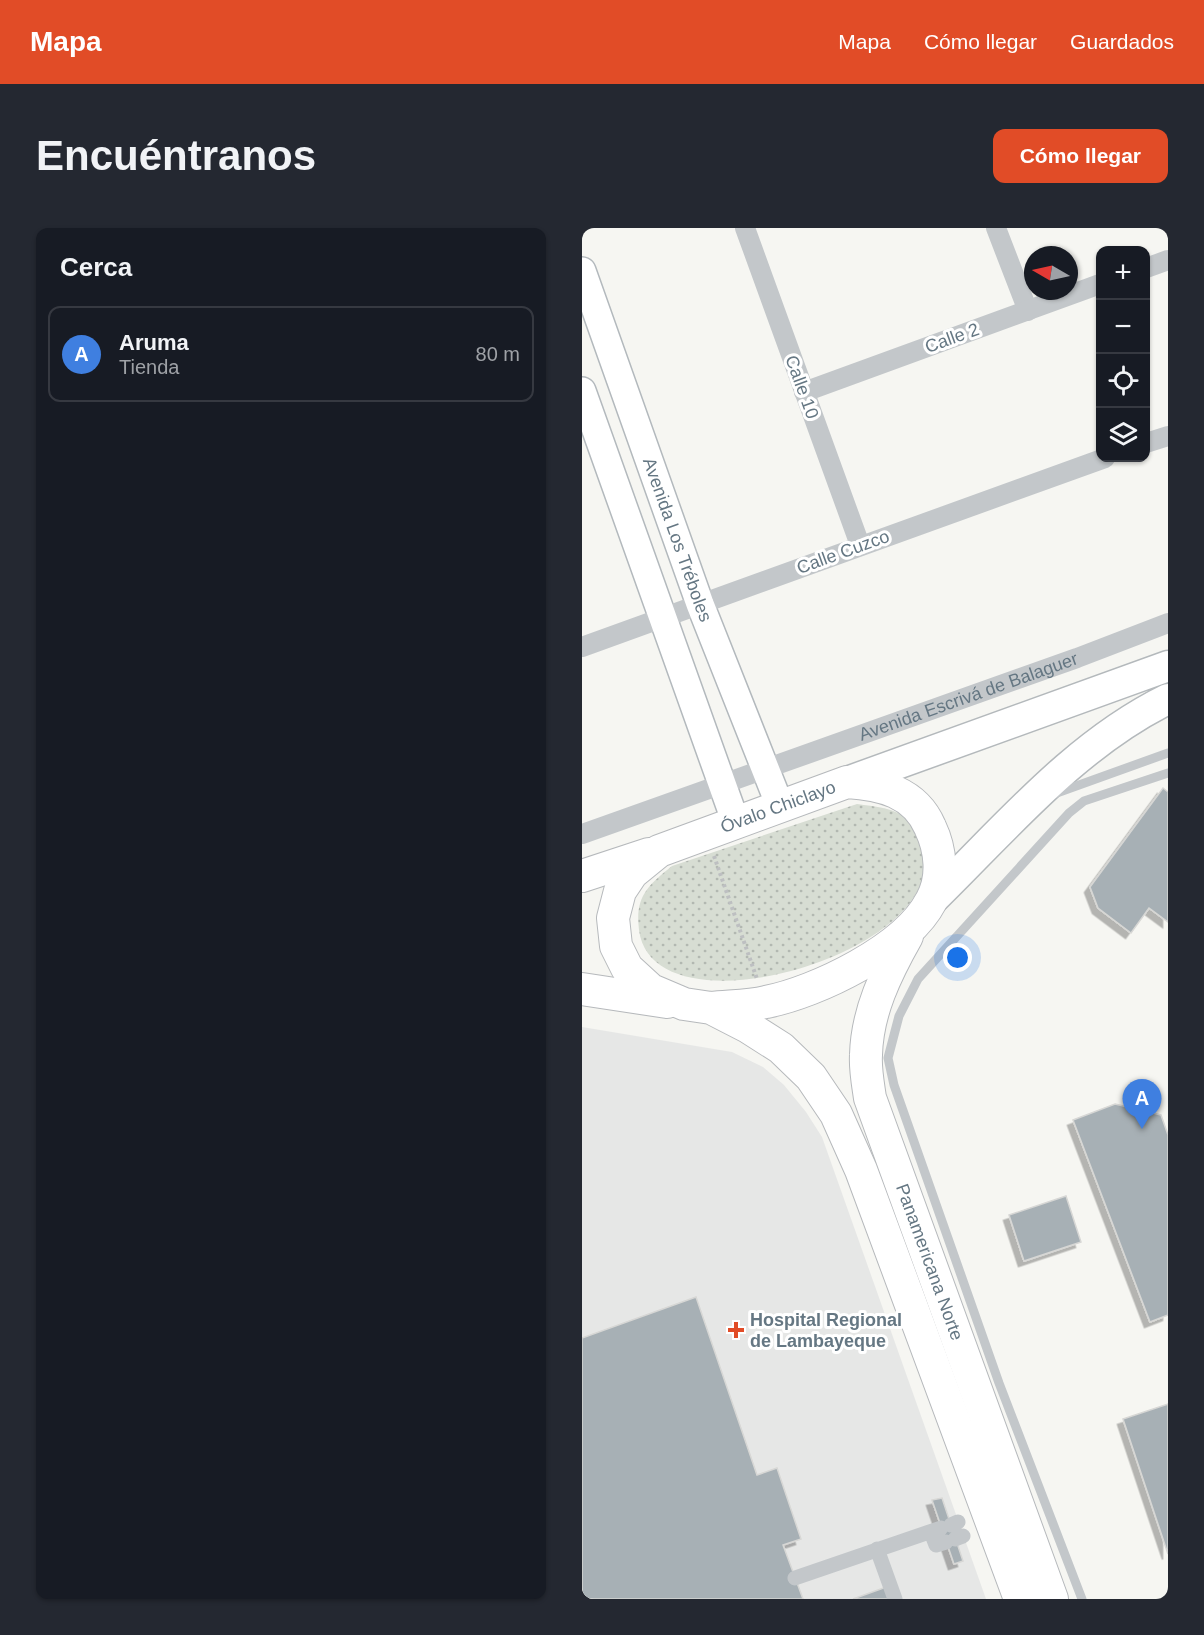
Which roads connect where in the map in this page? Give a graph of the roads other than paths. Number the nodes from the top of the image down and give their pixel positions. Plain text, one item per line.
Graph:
1 (745, 228) edge
2 (996, 228) edge
3 (1168, 260) edge
4 (1150, 267) edge
5 (582, 271) edge
6 (1096, 286) edge
7 (1028, 311) junction
8 (582, 391) edge
9 (804, 392) junction
10 (1168, 435) edge
11 (1150, 442) edge
12 (1096, 461) edge
13 (860, 545) junction
14 (700, 604) junction
15 (662, 619) junction
16 (1168, 622) edge
17 (582, 647) edge
18 (1168, 666) edge
19 (1168, 699) edge
20 (1168, 753) edge
21 (766, 768) junction
22 (1168, 773) edge
23 (847, 782) junction
24 (723, 783) junction
25 (1080, 785) junction
26 (1084, 801) junction
27 (1032, 802) junction
28 (780, 806) junction
29 (736, 823) junction
30 (582, 834) edge
31 (658, 851) junction
32 (582, 876) edge
33 (922, 913) junction
34 (582, 989) edge
35 (698, 1006) junction
36 (877, 1056) junction
37 (988, 1387) junction
38 (950, 1532) dead end
39 (877, 1549) junction
40 (795, 1578) dead end
41 (895, 1599) edge
42 (1020, 1599) edge
43 (1053, 1599) edge
44 (1082, 1599) edge

1 - 9 street, Calle 10
2 - 7 street
3 - 4 street
5 - 14 main road, Avenida Los Tréboles
6 - 7 street, Calle 2
7 - 9 street, Calle 2
8 - 15 main road
9 - 13 street, Calle 10
10 - 11 street
12 - 13 street, Calle Cuzco
13 - 14 street, Calle Cuzco
14 - 15 street, Calle Cuzco
14 - 21 main road, Avenida Los Tréboles
15 - 17 street, Calle Cuzco
15 - 24 main road
16 - 21 street, Avenida Escrivá de Balaguer
18 - 23 main road
19 - 27 main road
20 - 25 lane
21 - 24 street
21 - 28 main road, Avenida Los Tréboles
22 - 26 lane
23 - 28 highway, Óvalo Chiclayo
23 - 33 highway, Óvalo Chiclayo
24 - 29 main road
24 - 30 street
25 - 26 lane
25 - 27 lane
26 - 36 lane
27 - 33 main road
28 - 29 highway, Óvalo Chiclayo
29 - 31 highway, Óvalo Chiclayo
31 - 32 highway
31 - 35 highway, Óvalo Chiclayo
33 - 35 highway, Óvalo Chiclayo
33 - 36 highway, Panamericana Norte
34 - 35 highway, Panamericana Norte
35 - 42 highway, Panamericana Norte
36 - 37 highway, Panamericana Norte
37 - 43 highway, Panamericana Norte
37 - 44 lane
38 - 39 street
39 - 40 street
39 - 41 street

